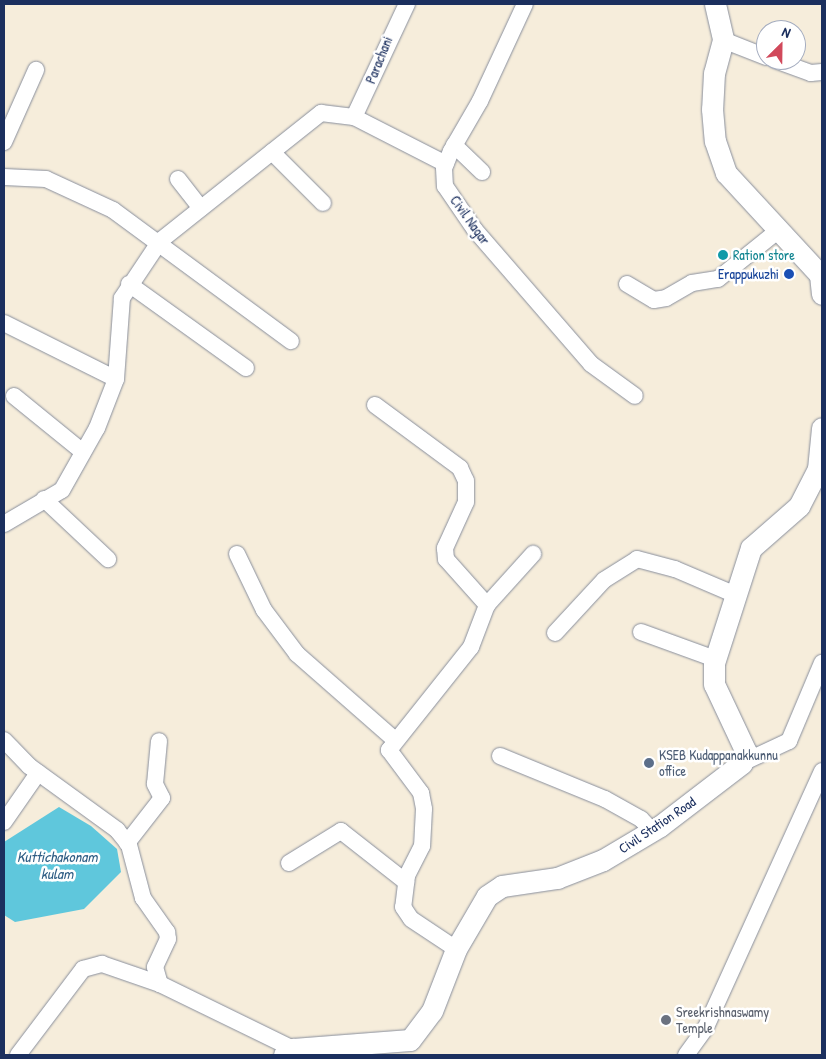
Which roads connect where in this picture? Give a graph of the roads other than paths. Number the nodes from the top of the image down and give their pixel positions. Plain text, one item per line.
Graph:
1 (407, 4) edge
2 (525, 4) edge
3 (715, 4) edge
4 (723, 40) junction
5 (756, 53) edge
6 (36, 70) dead end
7 (801, 70) edge
8 (822, 72) edge
9 (354, 117) junction
10 (4, 142) edge
11 (454, 145) junction
12 (272, 152) junction
13 (446, 164) junction
14 (482, 172) dead end
15 (4, 177) edge
16 (178, 179) dead end
17 (323, 203) dead end
18 (201, 208) junction
19 (780, 229) junction
20 (160, 241) junction
21 (822, 281) edge
22 (130, 284) junction
23 (627, 284) dead end
24 (4, 323) edge
25 (291, 341) dead end
26 (246, 368) dead end
27 (116, 379) junction
28 (14, 396) dead end
29 (635, 396) dead end
30 (376, 405) dead end
31 (822, 428) edge
32 (83, 452) junction
33 (817, 483) edge
34 (44, 499) junction
35 (4, 524) edge
36 (237, 554) dead end
37 (533, 554) dead end
38 (108, 559) dead end
39 (736, 595) junction
40 (487, 605) junction
41 (641, 632) dead end
42 (555, 633) dead end
43 (715, 659) junction
44 (822, 662) edge
45 (4, 740) edge
46 (395, 740) junction
47 (159, 741) dead end
48 (500, 756) dead end
49 (742, 763) junction
50 (822, 771) edge
51 (38, 773) junction
52 (4, 822) edge
53 (652, 831) junction
54 (127, 843) junction
55 (289, 863) dead end
56 (406, 882) junction
57 (456, 949) junction
58 (160, 984) junction
59 (288, 1052) edge
60 (18, 1055) edge
61 (686, 1055) edge

1 - 9 street, Parachani
2 - 11 street, Civil Nagar
3 - 4 main road
4 - 5 street
4 - 19 main road
6 - 10 street
7 - 8 street
9 - 12 street
9 - 13 street
11 - 13 street, Civil Nagar
11 - 14 street
12 - 17 street
12 - 18 street
13 - 29 street, Civil Nagar
15 - 20 street
16 - 18 street
18 - 20 street
19 - 21 main road
19 - 23 street
20 - 22 street
20 - 25 street
22 - 26 street
22 - 27 street
24 - 27 street
27 - 32 street
28 - 32 street
30 - 40 street
31 - 33 main road
32 - 34 street
33 - 39 main road
34 - 35 street
34 - 38 street
36 - 46 street
37 - 40 street
39 - 42 street
39 - 43 main road
40 - 46 street
41 - 43 street
43 - 49 main road
44 - 49 street
45 - 51 street
46 - 56 street
47 - 54 street
48 - 53 street
49 - 53 main road, Civil Station Road
50 - 61 street
51 - 52 street
51 - 54 street
53 - 57 main road, Civil Station Road
54 - 58 street
55 - 56 street
56 - 57 street
57 - 59 main road, Civil Station Road
58 - 59 street
58 - 60 street

